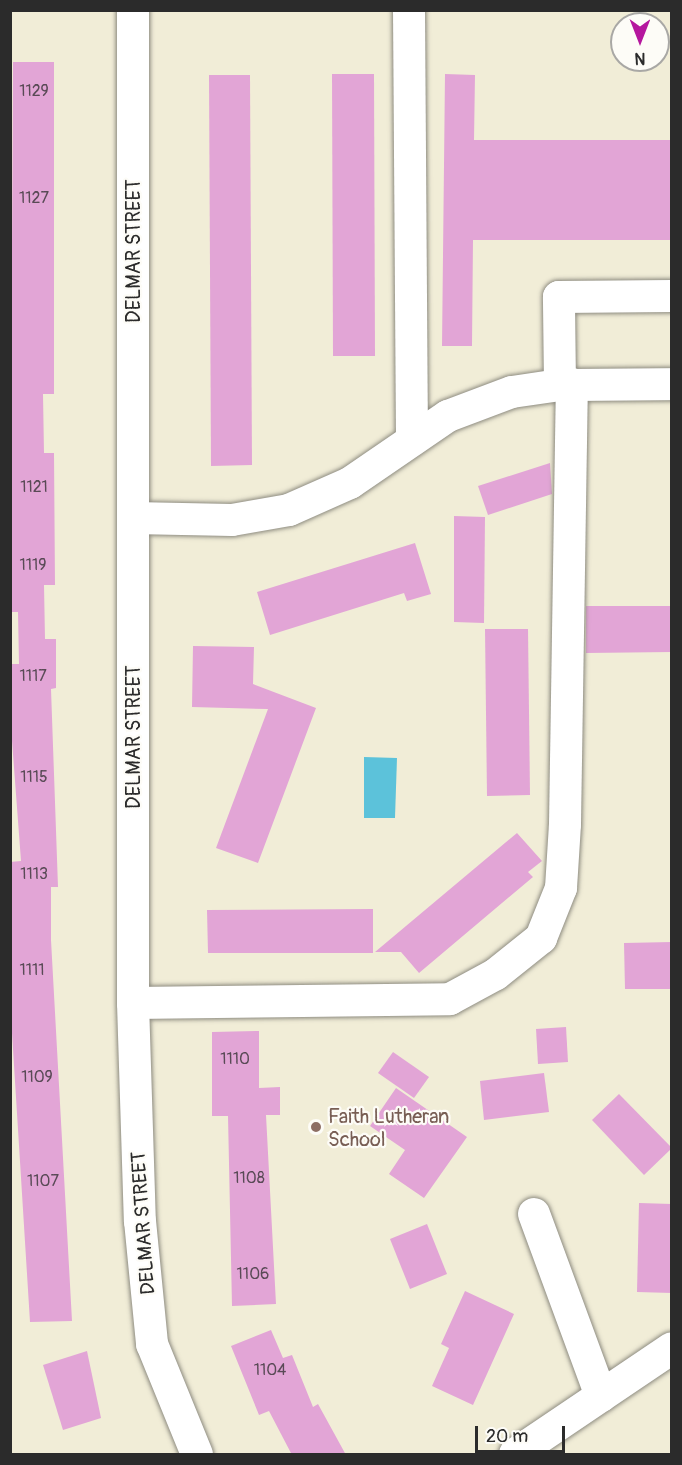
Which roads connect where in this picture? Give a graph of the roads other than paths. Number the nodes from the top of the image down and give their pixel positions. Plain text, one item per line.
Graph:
1 (133, 10) edge
2 (409, 10) edge
3 (672, 296) edge
4 (566, 384) junction
5 (672, 384) edge
6 (412, 440) junction
7 (133, 518) junction
8 (133, 1003) junction
9 (534, 1214) dead end
10 (672, 1348) edge
11 (601, 1396) junction
12 (197, 1455) edge
13 (515, 1455) edge

1 - 7 street, DELMAR STREET
2 - 6 street
3 - 4 street
4 - 5 street
4 - 6 street
4 - 8 street
6 - 7 street
7 - 8 street, DELMAR STREET
8 - 12 street, DELMAR STREET
9 - 11 street
10 - 11 street
11 - 13 street

